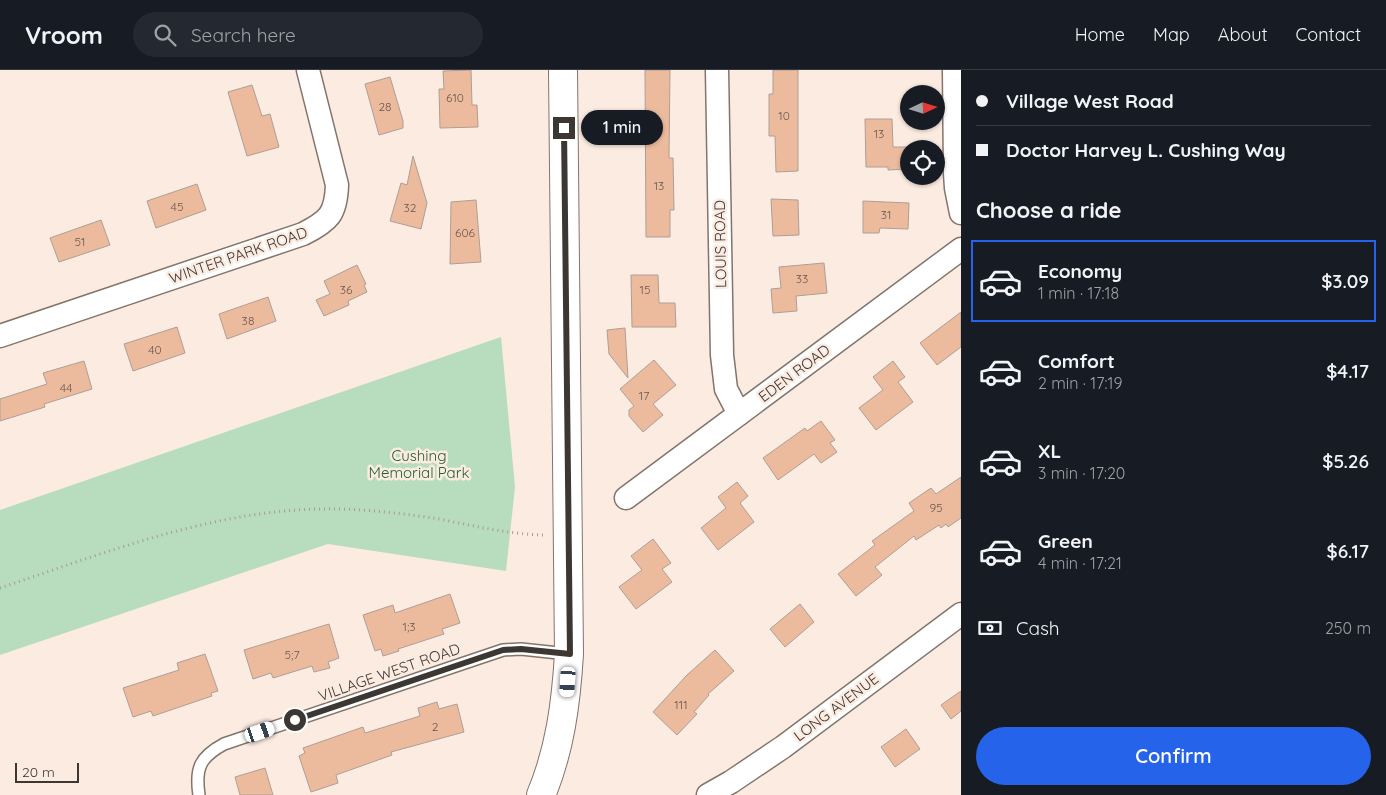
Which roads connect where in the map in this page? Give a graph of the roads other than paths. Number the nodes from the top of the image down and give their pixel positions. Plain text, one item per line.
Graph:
1 (308, 70) edge
2 (563, 70) edge
3 (717, 70) edge
4 (954, 70) edge
5 (961, 213) edge
6 (961, 249) edge
7 (0, 336) edge
8 (739, 414) junction
9 (626, 498) dead end
10 (961, 614) edge
11 (570, 654) junction
12 (200, 795) edge
13 (542, 795) edge
14 (708, 795) edge

1 - 7 street, WINTER PARK ROAD
2 - 11 street
3 - 8 street, LOUIS ROAD
4 - 5 street
6 - 8 street, EDEN ROAD
8 - 9 street, EDEN ROAD
10 - 14 street, LONG AVENUE
11 - 12 lane, VILLAGE WEST ROAD
11 - 13 street

